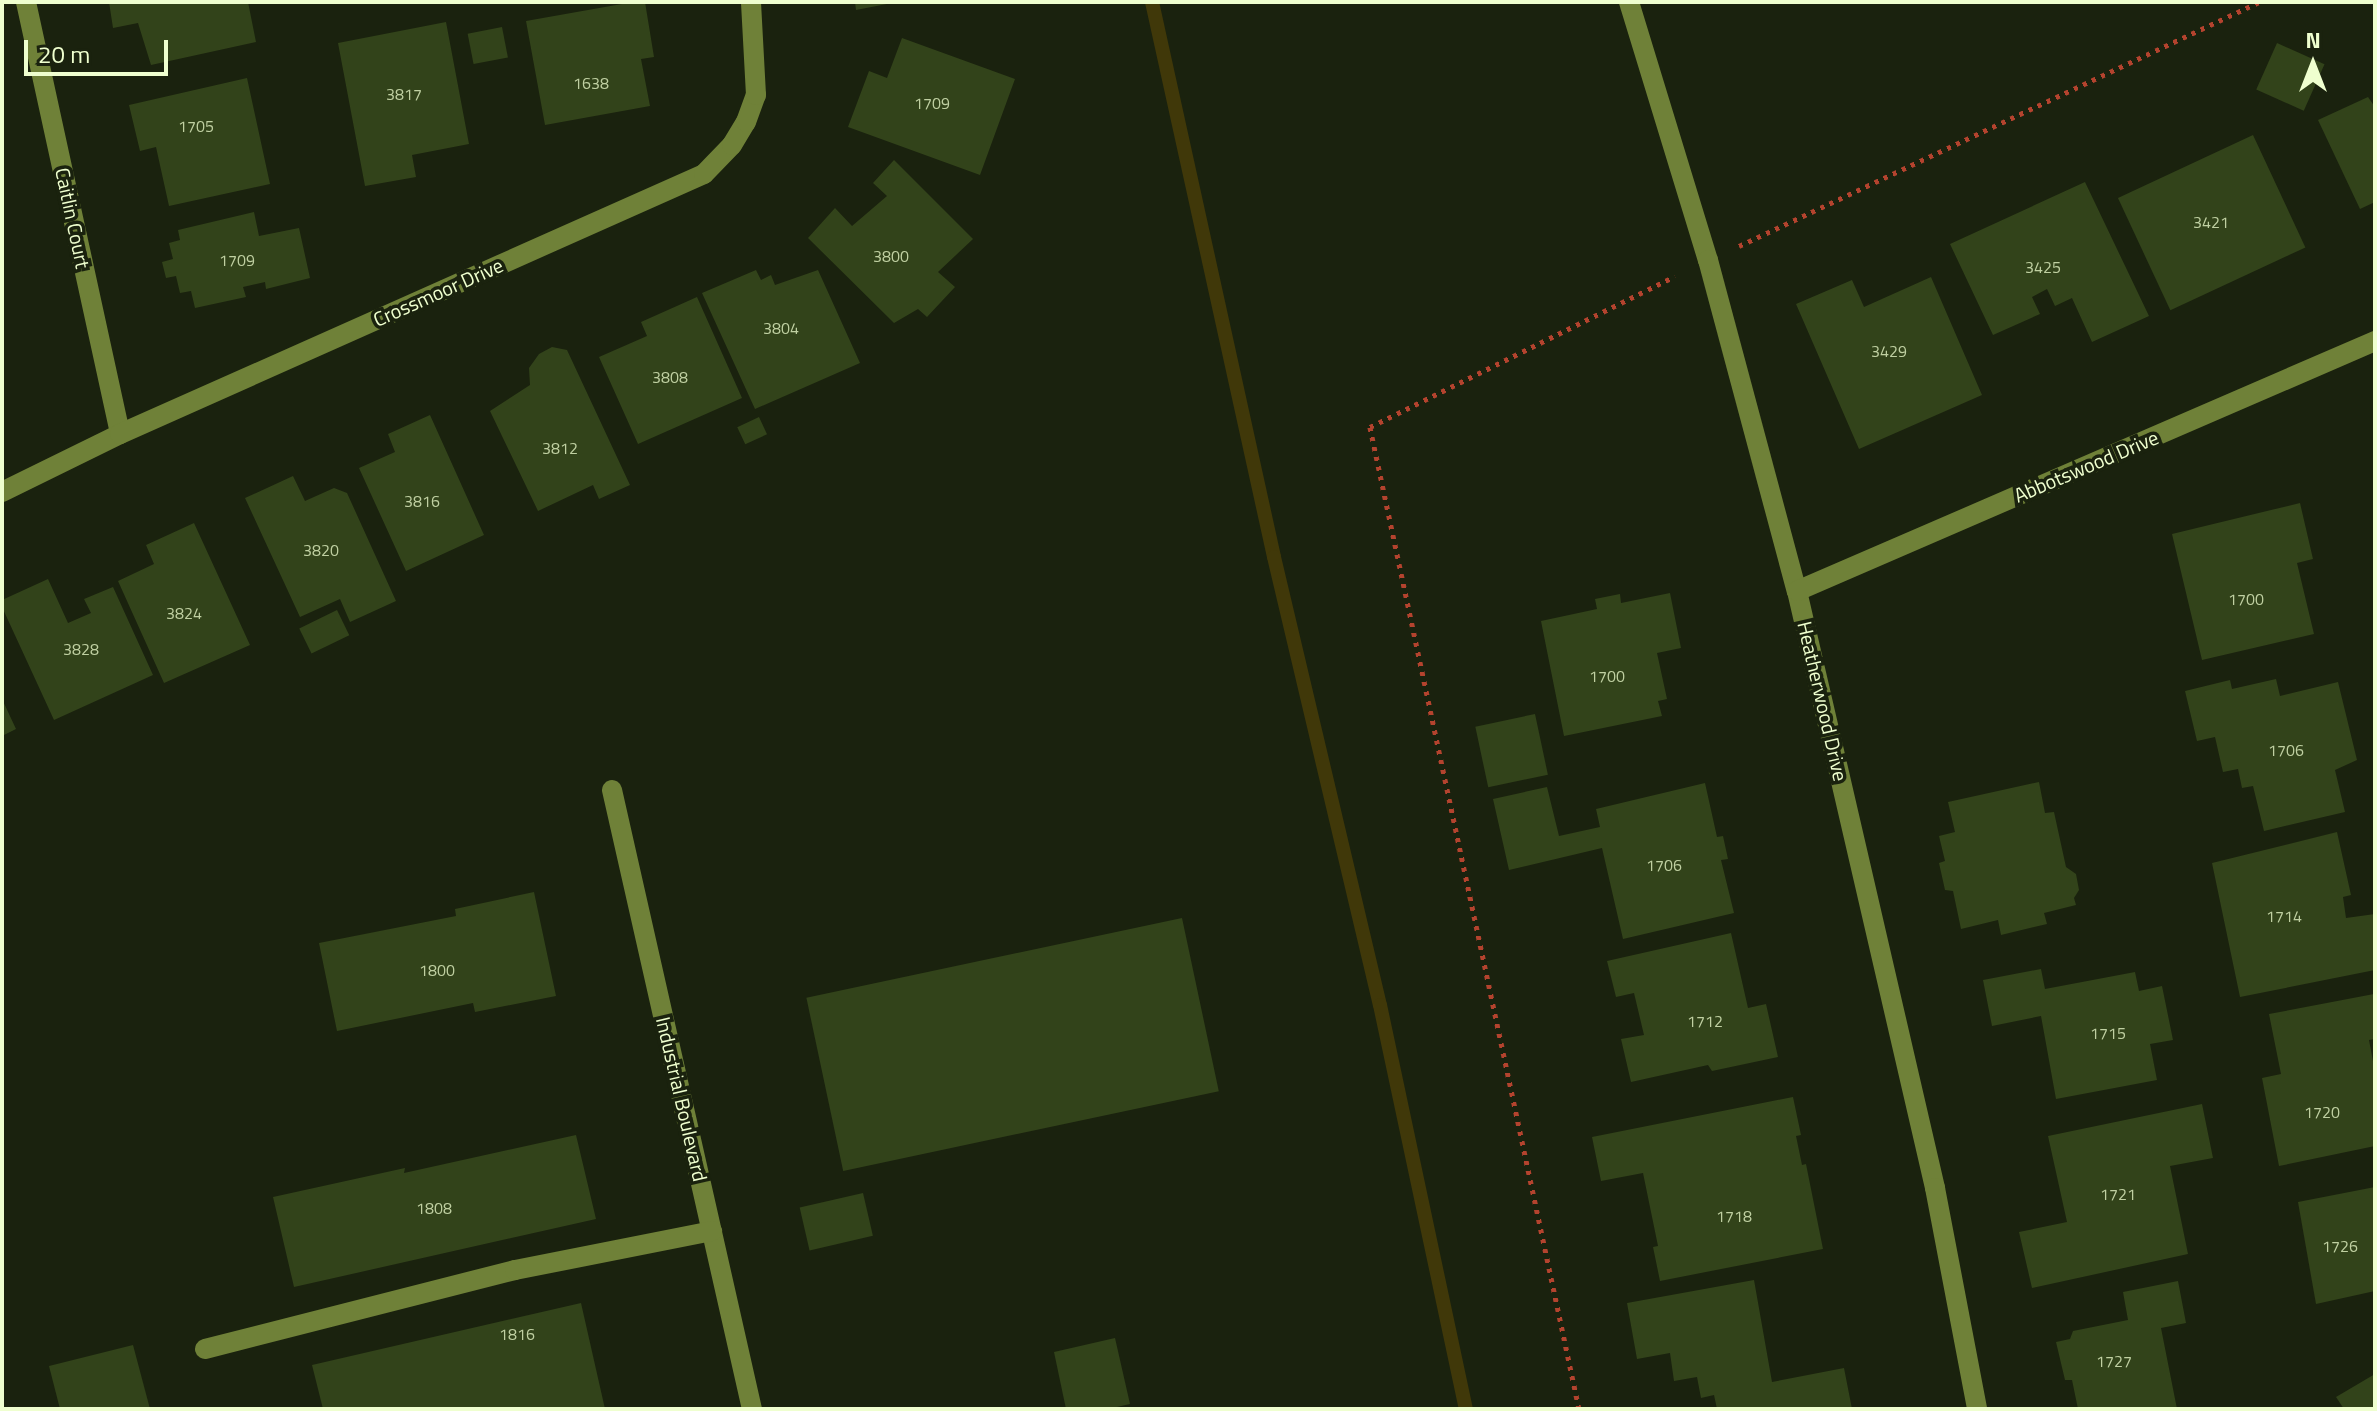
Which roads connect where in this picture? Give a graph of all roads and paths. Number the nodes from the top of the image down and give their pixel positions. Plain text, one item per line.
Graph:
1 (26, 2) edge
2 (751, 2) edge
3 (1629, 2) edge
4 (2259, 2) edge
5 (1708, 260) junction
6 (2375, 341) edge
7 (120, 434) junction
8 (2, 492) edge
9 (1797, 591) junction
10 (612, 790) dead end
11 (712, 1231) junction
12 (205, 1349) dead end
13 (752, 1409) edge
14 (1579, 1409) edge
15 (1977, 1409) edge

1 - 7 street, Caitlin Court
2 - 7 street, Crossmoor Drive
3 - 5 street, Heatherwood Drive
4 - 5 path
5 - 9 street, Heatherwood Drive
5 - 14 path
6 - 9 street, Abbotswood Drive
7 - 8 street, Crossmoor Drive
9 - 15 street, Heatherwood Drive
10 - 11 street, Industrial Boulevard
11 - 12 street
11 - 13 street, Industrial Boulevard

